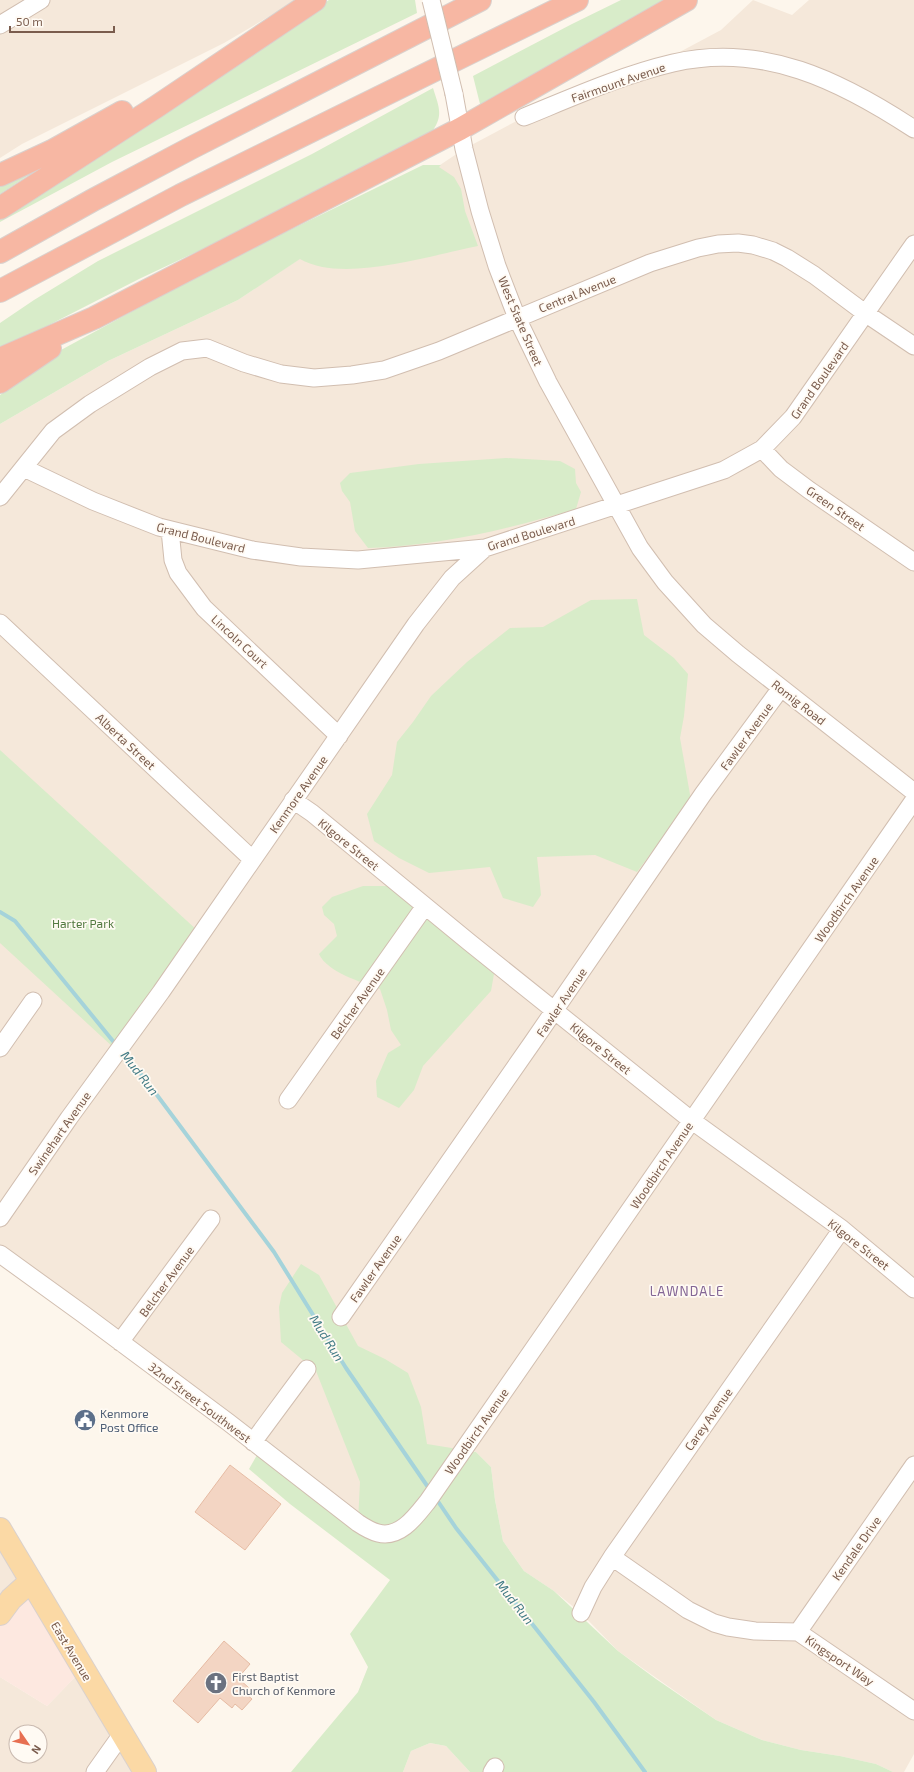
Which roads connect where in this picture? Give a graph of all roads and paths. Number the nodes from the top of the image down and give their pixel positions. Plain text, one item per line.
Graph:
1 (41, 0) edge
2 (315, 0) edge
3 (431, 0) edge
4 (480, 0) edge
5 (577, 0) edge
6 (686, 0) edge
7 (282, 22) junction
8 (0, 25) edge
9 (524, 117) dead end
10 (460, 128) junction
11 (914, 130) edge
12 (0, 175) edge
13 (0, 208) edge
14 (914, 244) edge
15 (0, 252) edge
16 (0, 291) edge
17 (865, 313) junction
18 (94, 318) junction
19 (517, 318) junction
20 (914, 346) edge
21 (0, 359) edge
22 (0, 382) edge
23 (762, 450) junction
24 (24, 468) junction
25 (0, 497) edge
26 (617, 506) junction
27 (170, 530) junction
28 (486, 548) junction
29 (914, 562) edge
30 (688, 608) joint
31 (0, 623) edge
32 (781, 688) junction
33 (339, 736) junction
34 (914, 792) edge
35 (293, 800) junction
36 (914, 800) edge
37 (252, 859) junction
38 (425, 906) junction
39 (33, 1000) dead end
40 (554, 1010) junction
41 (0, 1048) edge
42 (121, 1048) joint
43 (288, 1100) dead end
44 (691, 1120) junction
45 (0, 1218) edge
46 (211, 1219) dead end
47 (842, 1229) junction
48 (0, 1254) edge
49 (914, 1289) edge
50 (341, 1317) dead end
51 (120, 1342) junction
52 (306, 1369) dead end
53 (253, 1442) junction
54 (914, 1464) edge
55 (404, 1526) joint
56 (0, 1529) edge
57 (612, 1557) junction
58 (31, 1582) junction
59 (581, 1613) dead end
60 (0, 1614) edge
61 (798, 1632) junction
62 (914, 1711) edge
63 (122, 1734) junction
64 (95, 1772) edge
65 (145, 1772) edge

1 - 8 street
2 - 7 highway
3 - 10 street, West State Street, bridge
4 - 15 highway
5 - 16 highway
6 - 10 highway
7 - 12 highway
7 - 13 highway
9 - 11 street, Fairmount Avenue
10 - 18 highway
10 - 19 street, West State Street
14 - 17 street, Grand Boulevard
17 - 19 street, Central Avenue
17 - 20 street, Central Avenue
17 - 23 street, Grand Boulevard
18 - 21 highway
18 - 22 highway
19 - 24 street, Central Avenue
19 - 26 street, West State Street
23 - 26 street, Grand Boulevard
23 - 29 street, Green Street
24 - 25 street, Central Avenue
24 - 27 street, Grand Boulevard
26 - 28 street, Grand Boulevard
26 - 30 street, West State Street
27 - 28 street, Grand Boulevard
27 - 33 street, Lincoln Court
28 - 33 street, Kenmore Avenue
30 - 32 street, Romig Road
31 - 37 street, Alberta Street
32 - 34 street, Romig Road
32 - 40 street, Fawler Avenue
33 - 35 street, Kenmore Avenue
35 - 37 street, Kenmore Avenue
35 - 38 street, Kilgore Street
36 - 44 street, Woodbirch Avenue
37 - 42 street, Kenmore Avenue
38 - 40 street, Kilgore Street
38 - 43 street, Belcher Avenue
39 - 41 street
40 - 44 street, Kilgore Street
40 - 50 street, Fawler Avenue
42 - 45 street, Swinehart Avenue
44 - 47 street, Kilgore Street
44 - 55 street, Woodbirch Avenue
46 - 51 street, Belcher Avenue
47 - 49 street, Kilgore Street
47 - 57 street, Carey Avenue
48 - 51 street, 32nd Street Southwest
51 - 53 street, 32nd Street Southwest
52 - 53 street
53 - 55 street, 32nd Street Southwest
54 - 61 street, Kendale Drive
56 - 58 main road, East Avenue
57 - 59 street, Carey Avenue
57 - 61 street, Kingsport Way
58 - 60 main road
58 - 63 main road, East Avenue
61 - 62 street, Kingsport Way
63 - 64 street
63 - 65 main road, East Avenue

